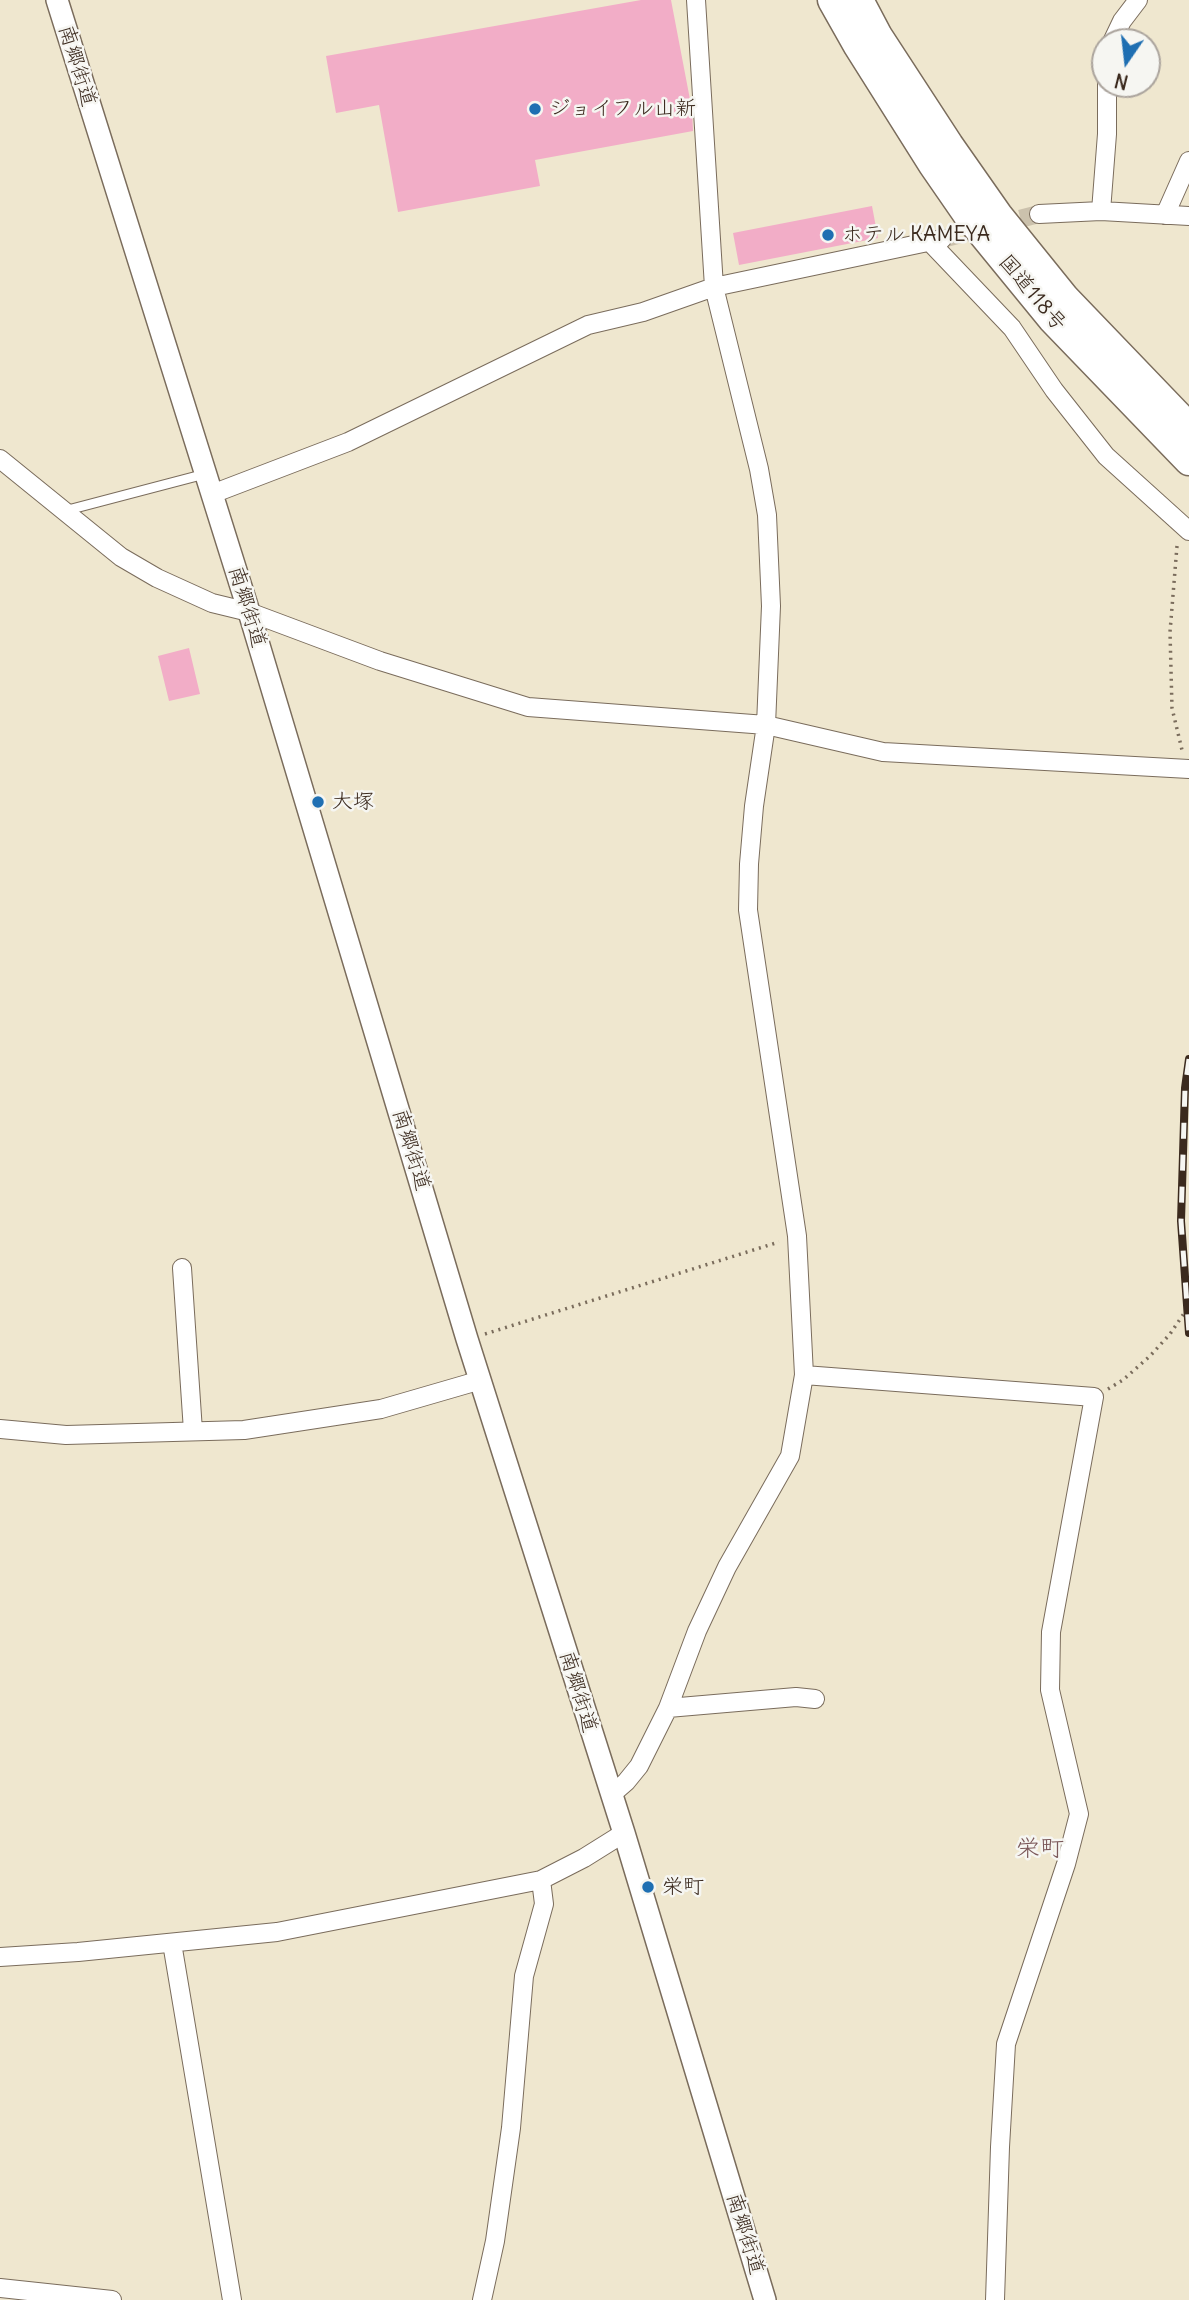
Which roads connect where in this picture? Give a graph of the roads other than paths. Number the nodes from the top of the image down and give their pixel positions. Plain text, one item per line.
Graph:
1 (57, 0) edge
2 (698, 0) edge
3 (832, 0) edge
4 (859, 0) edge
5 (1138, 0) edge
6 (1119, 28) edge
7 (1107, 98) edge
8 (1189, 161) edge
9 (1101, 211) junction
10 (1039, 214) tunnel mouth
11 (1165, 215) junction
12 (1189, 216) edge
13 (714, 287) junction
14 (1189, 427) edge
15 (0, 460) edge
16 (1189, 461) edge
17 (208, 484) junction
18 (64, 511) junction
19 (1186, 527) edge
20 (249, 612) junction
21 (766, 725) junction
22 (1188, 769) edge
23 (182, 1268) dead end
24 (804, 1375) junction
25 (481, 1380) junction
26 (0, 1429) edge
27 (194, 1431) junction
28 (815, 1699) dead end
29 (668, 1708) junction
30 (611, 1796) junction
31 (624, 1833) junction
32 (541, 1880) junction
33 (172, 1943) junction
34 (0, 1957) edge
35 (0, 2288) edge
36 (113, 2300) edge
37 (232, 2300) edge
38 (482, 2300) edge
39 (765, 2300) edge
40 (995, 2300) edge

1 - 17 street, 南郷街道
2 - 13 street
3 - 16 highway, 国道118号
4 - 14 highway, 国道118号
5 - 6 street
7 - 9 street
8 - 11 street
9 - 10 street
9 - 11 street
11 - 12 street
13 - 17 street
13 - 19 street
13 - 21 street
15 - 18 street
17 - 18 lane
17 - 20 street, 南郷街道
18 - 20 street
20 - 21 street
20 - 25 street, 南郷街道
21 - 22 street
21 - 24 street
23 - 27 street
24 - 29 street
24 - 40 street
25 - 27 street
25 - 30 street, 南郷街道
26 - 27 street
28 - 29 street
29 - 30 street
30 - 31 street, 南郷街道
31 - 32 street
31 - 39 street, 南郷街道
32 - 33 street
32 - 38 street
33 - 34 street
33 - 37 street
35 - 36 street

